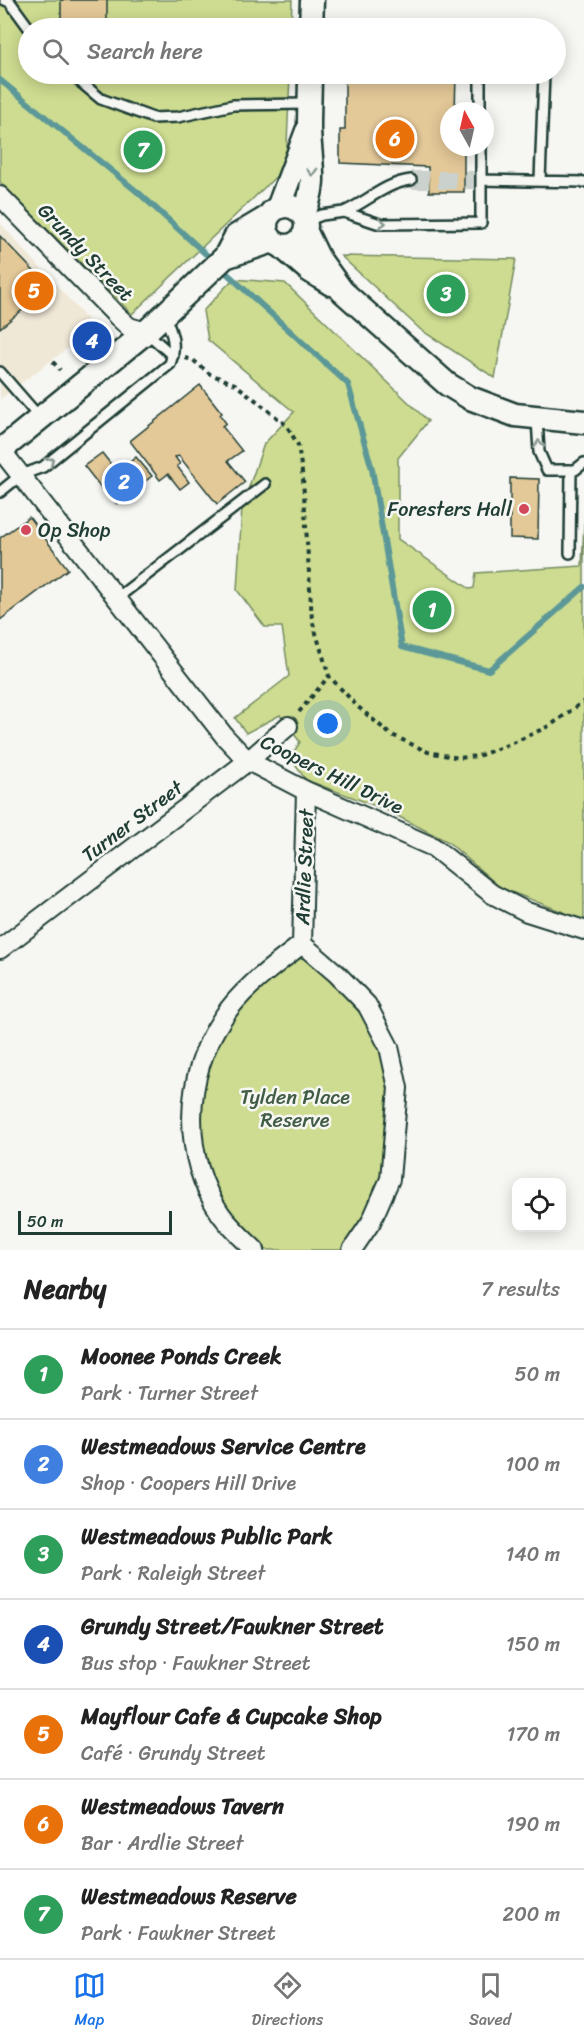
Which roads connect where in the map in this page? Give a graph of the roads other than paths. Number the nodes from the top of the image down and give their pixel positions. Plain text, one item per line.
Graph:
1 (312, 0) edge
2 (9, 1) edge
3 (22, 18) edge
4 (311, 18) edge
5 (83, 84) edge
6 (310, 84) edge
7 (480, 84) edge
8 (544, 84) edge
9 (480, 102) edge
10 (309, 116) junction
11 (481, 156) edge
12 (411, 180) tunnel mouth
13 (482, 180) junction
14 (540, 180) junction
15 (584, 182) edge
16 (0, 196) edge
17 (344, 212) junction
18 (273, 213) junction
19 (305, 223) junction
20 (276, 243) junction
21 (225, 257) junction
22 (342, 291) junction
23 (165, 315) junction
24 (146, 332) junction
25 (173, 356) junction
26 (0, 372) edge
27 (40, 418) junction
28 (537, 419) junction
29 (584, 422) edge
30 (1, 451) edge
31 (584, 463) edge
32 (571, 470) junction
33 (21, 475) junction
34 (265, 484) dead end
35 (0, 492) edge
36 (570, 553) dead end
37 (117, 598) junction
38 (288, 726) road end
39 (248, 761) junction
40 (306, 791) junction
41 (584, 930) edge
42 (302, 944) junction
43 (0, 949) edge
44 (255, 1250) edge
45 (352, 1250) edge

1 - 4 street
2 - 3 lane
5 - 10 lane
6 - 10 street
7 - 9 lane
8 - 14 lane
10 - 18 street
10 -> 19 street
11 - 13 lane
12 - 17 lane
13 - 14 lane
17 -> 13 lane
14 - 15 lane
16 - 24 street, Grundy Street
17 - 19 lane
18 - 19 street
18 - 20 street
18 - 21 street
19 - 20 street
19 - 22 street
20 - 21 street
20 - 22 street
21 - 23 street
22 - 28 street
23 - 24 street
23 - 25 lane
24 - 25 lane
24 - 27 street
33 -> 25 lane
26 - 27 lane
27 - 30 street
28 - 29 street
32 -> 28 lane
30 - 33 street, Coopers Hill Drive
31 - 32 lane
32 - 36 lane
33 - 35 lane
33 - 37 street, Coopers Hill Drive
34 - 37 lane
37 - 39 street, Coopers Hill Drive
38 - 39 street, Turner Street
39 - 40 street, Coopers Hill Drive
39 - 43 street, Turner Street
40 - 41 street, Coopers Hill Drive
40 - 42 street, Ardlie Street
42 - 44 street
42 - 45 street

